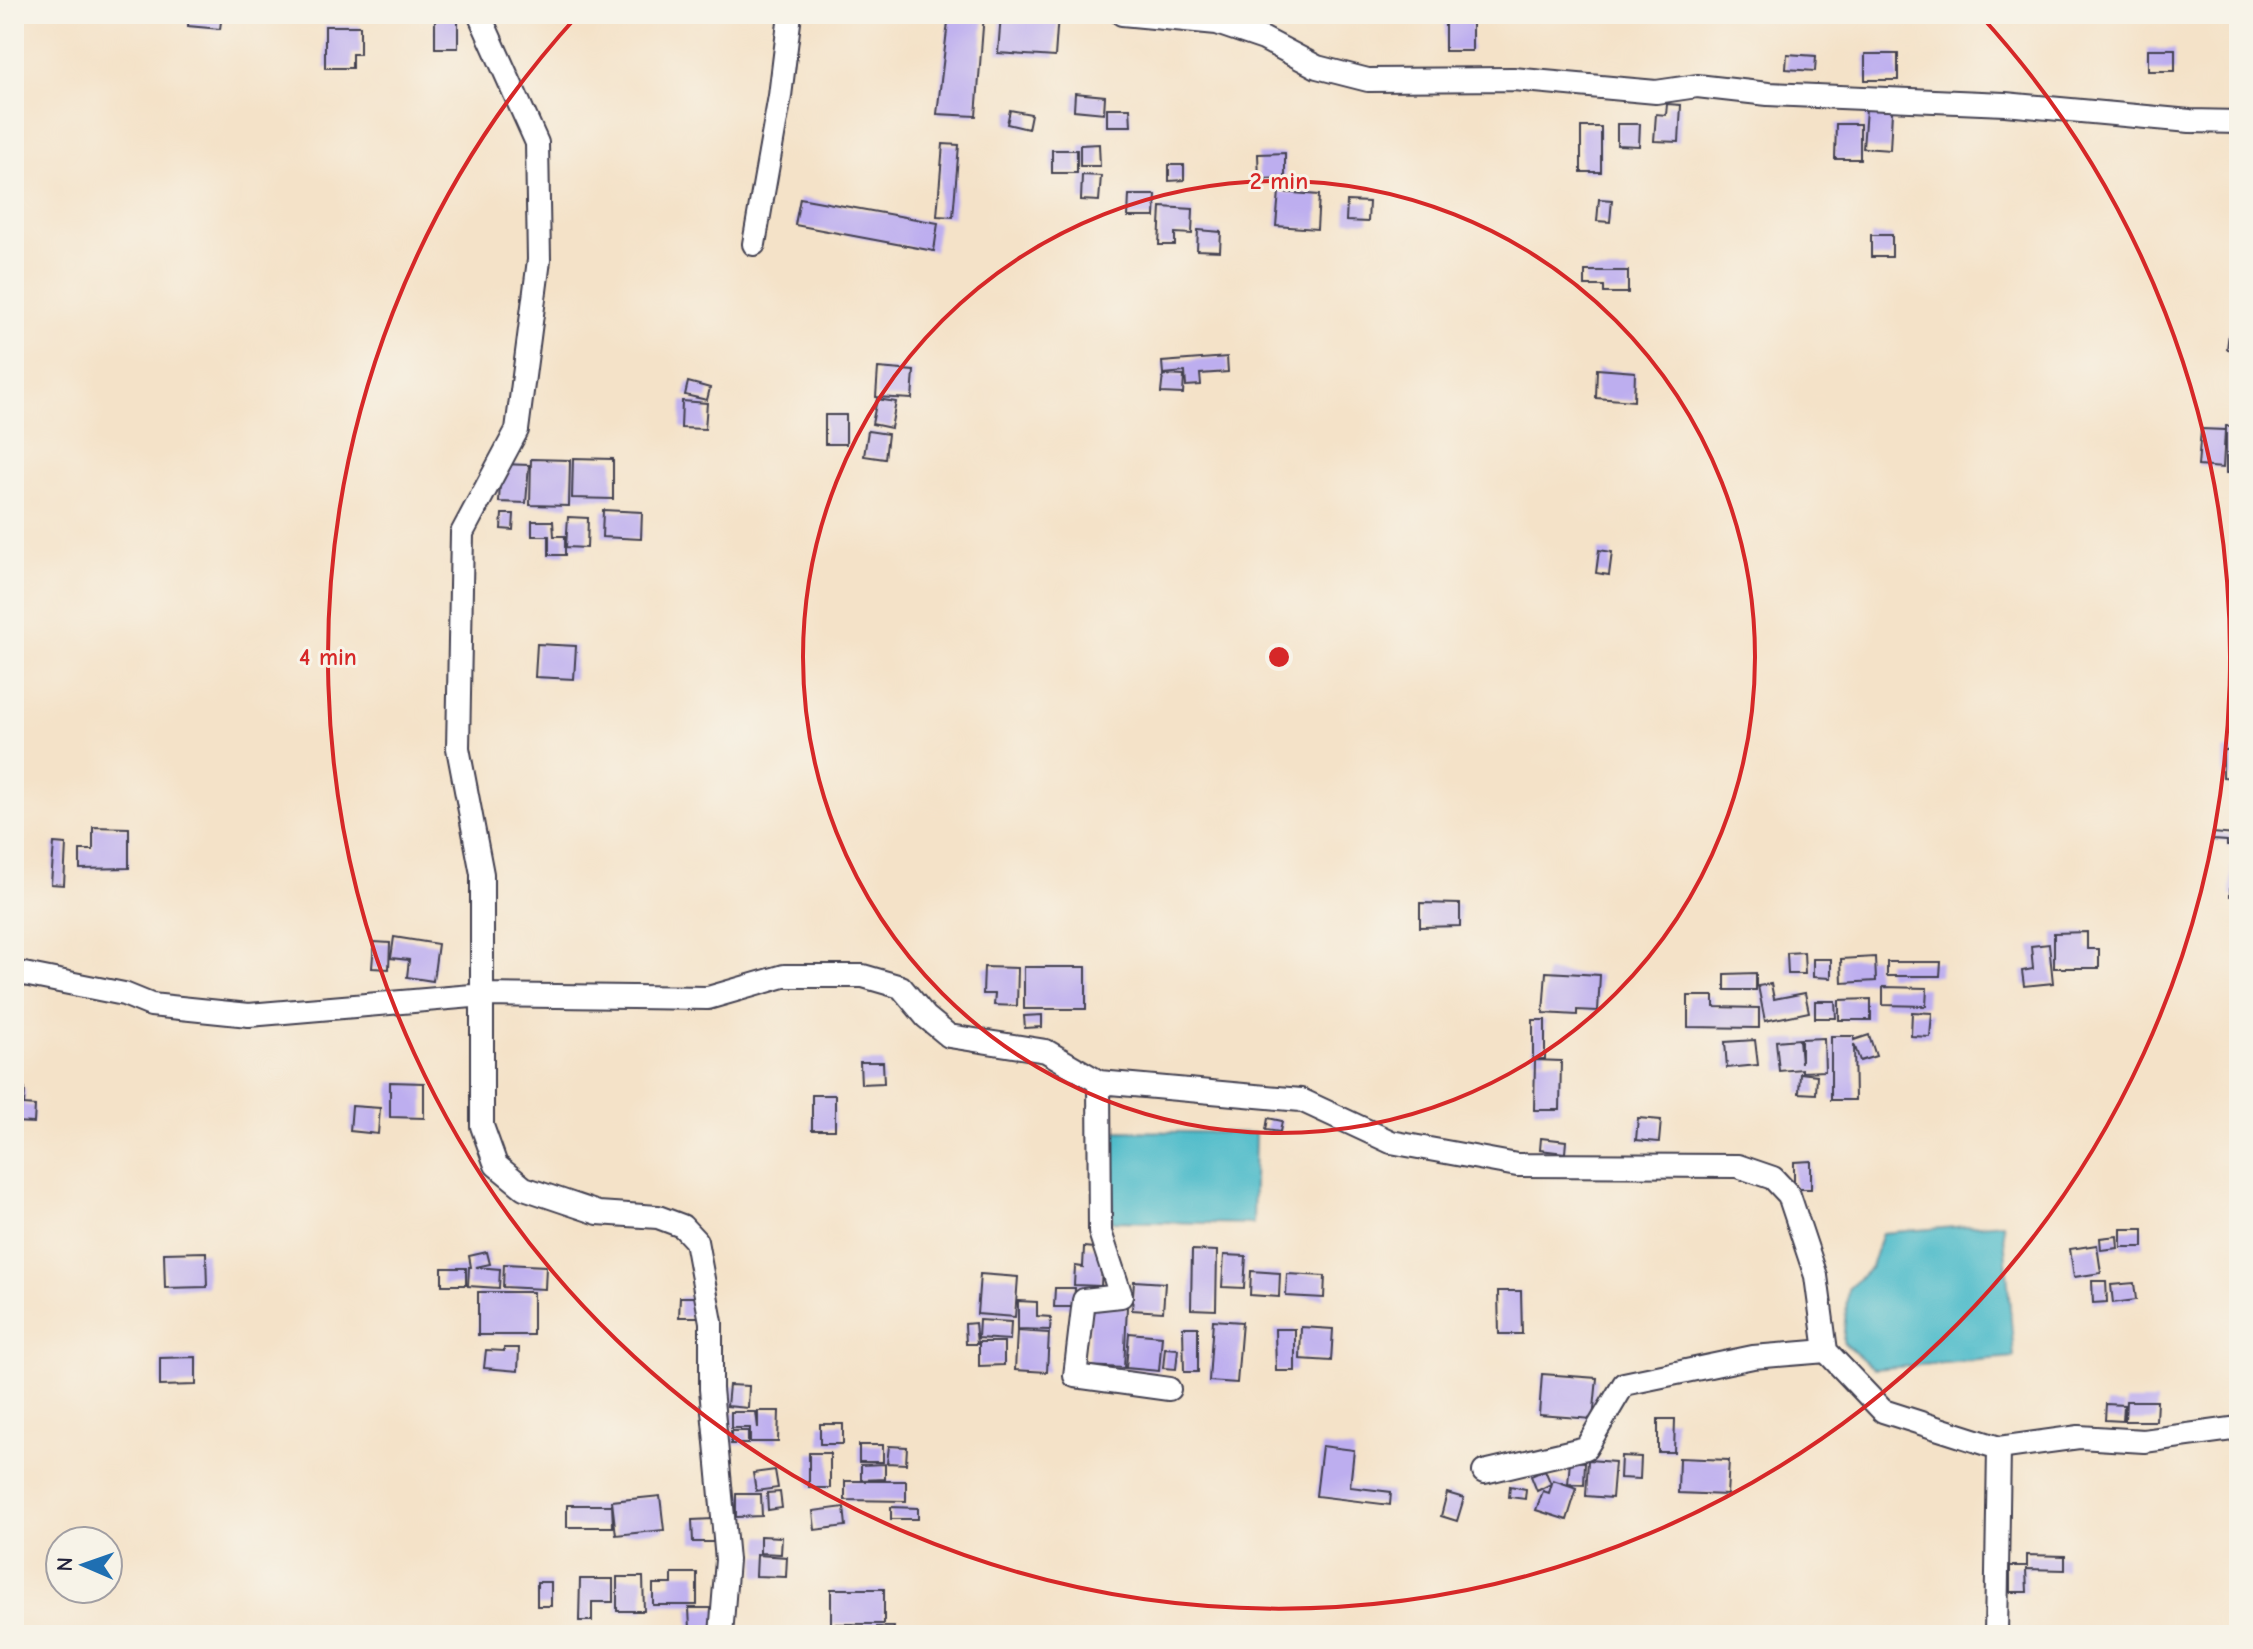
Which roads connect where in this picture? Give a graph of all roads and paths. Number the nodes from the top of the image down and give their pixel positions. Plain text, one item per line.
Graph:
1 (479, 14) edge
2 (790, 14) edge
3 (1122, 14) edge
4 (2239, 122) edge
5 (754, 244) dead end
6 (14, 972) edge
7 (484, 995) junction
8 (1099, 1082) junction
9 (1826, 1351) junction
10 (1169, 1389) dead end
11 (2239, 1428) edge
12 (1999, 1448) junction
13 (1484, 1472) dead end
14 (721, 1635) edge
15 (1996, 1635) edge

1 - 7 street
2 - 5 street
3 - 4 street
6 - 7 street
7 - 8 street
7 - 14 street
8 - 9 street
8 - 10 street
9 - 12 street
9 - 13 street
11 - 12 street
12 - 15 street

